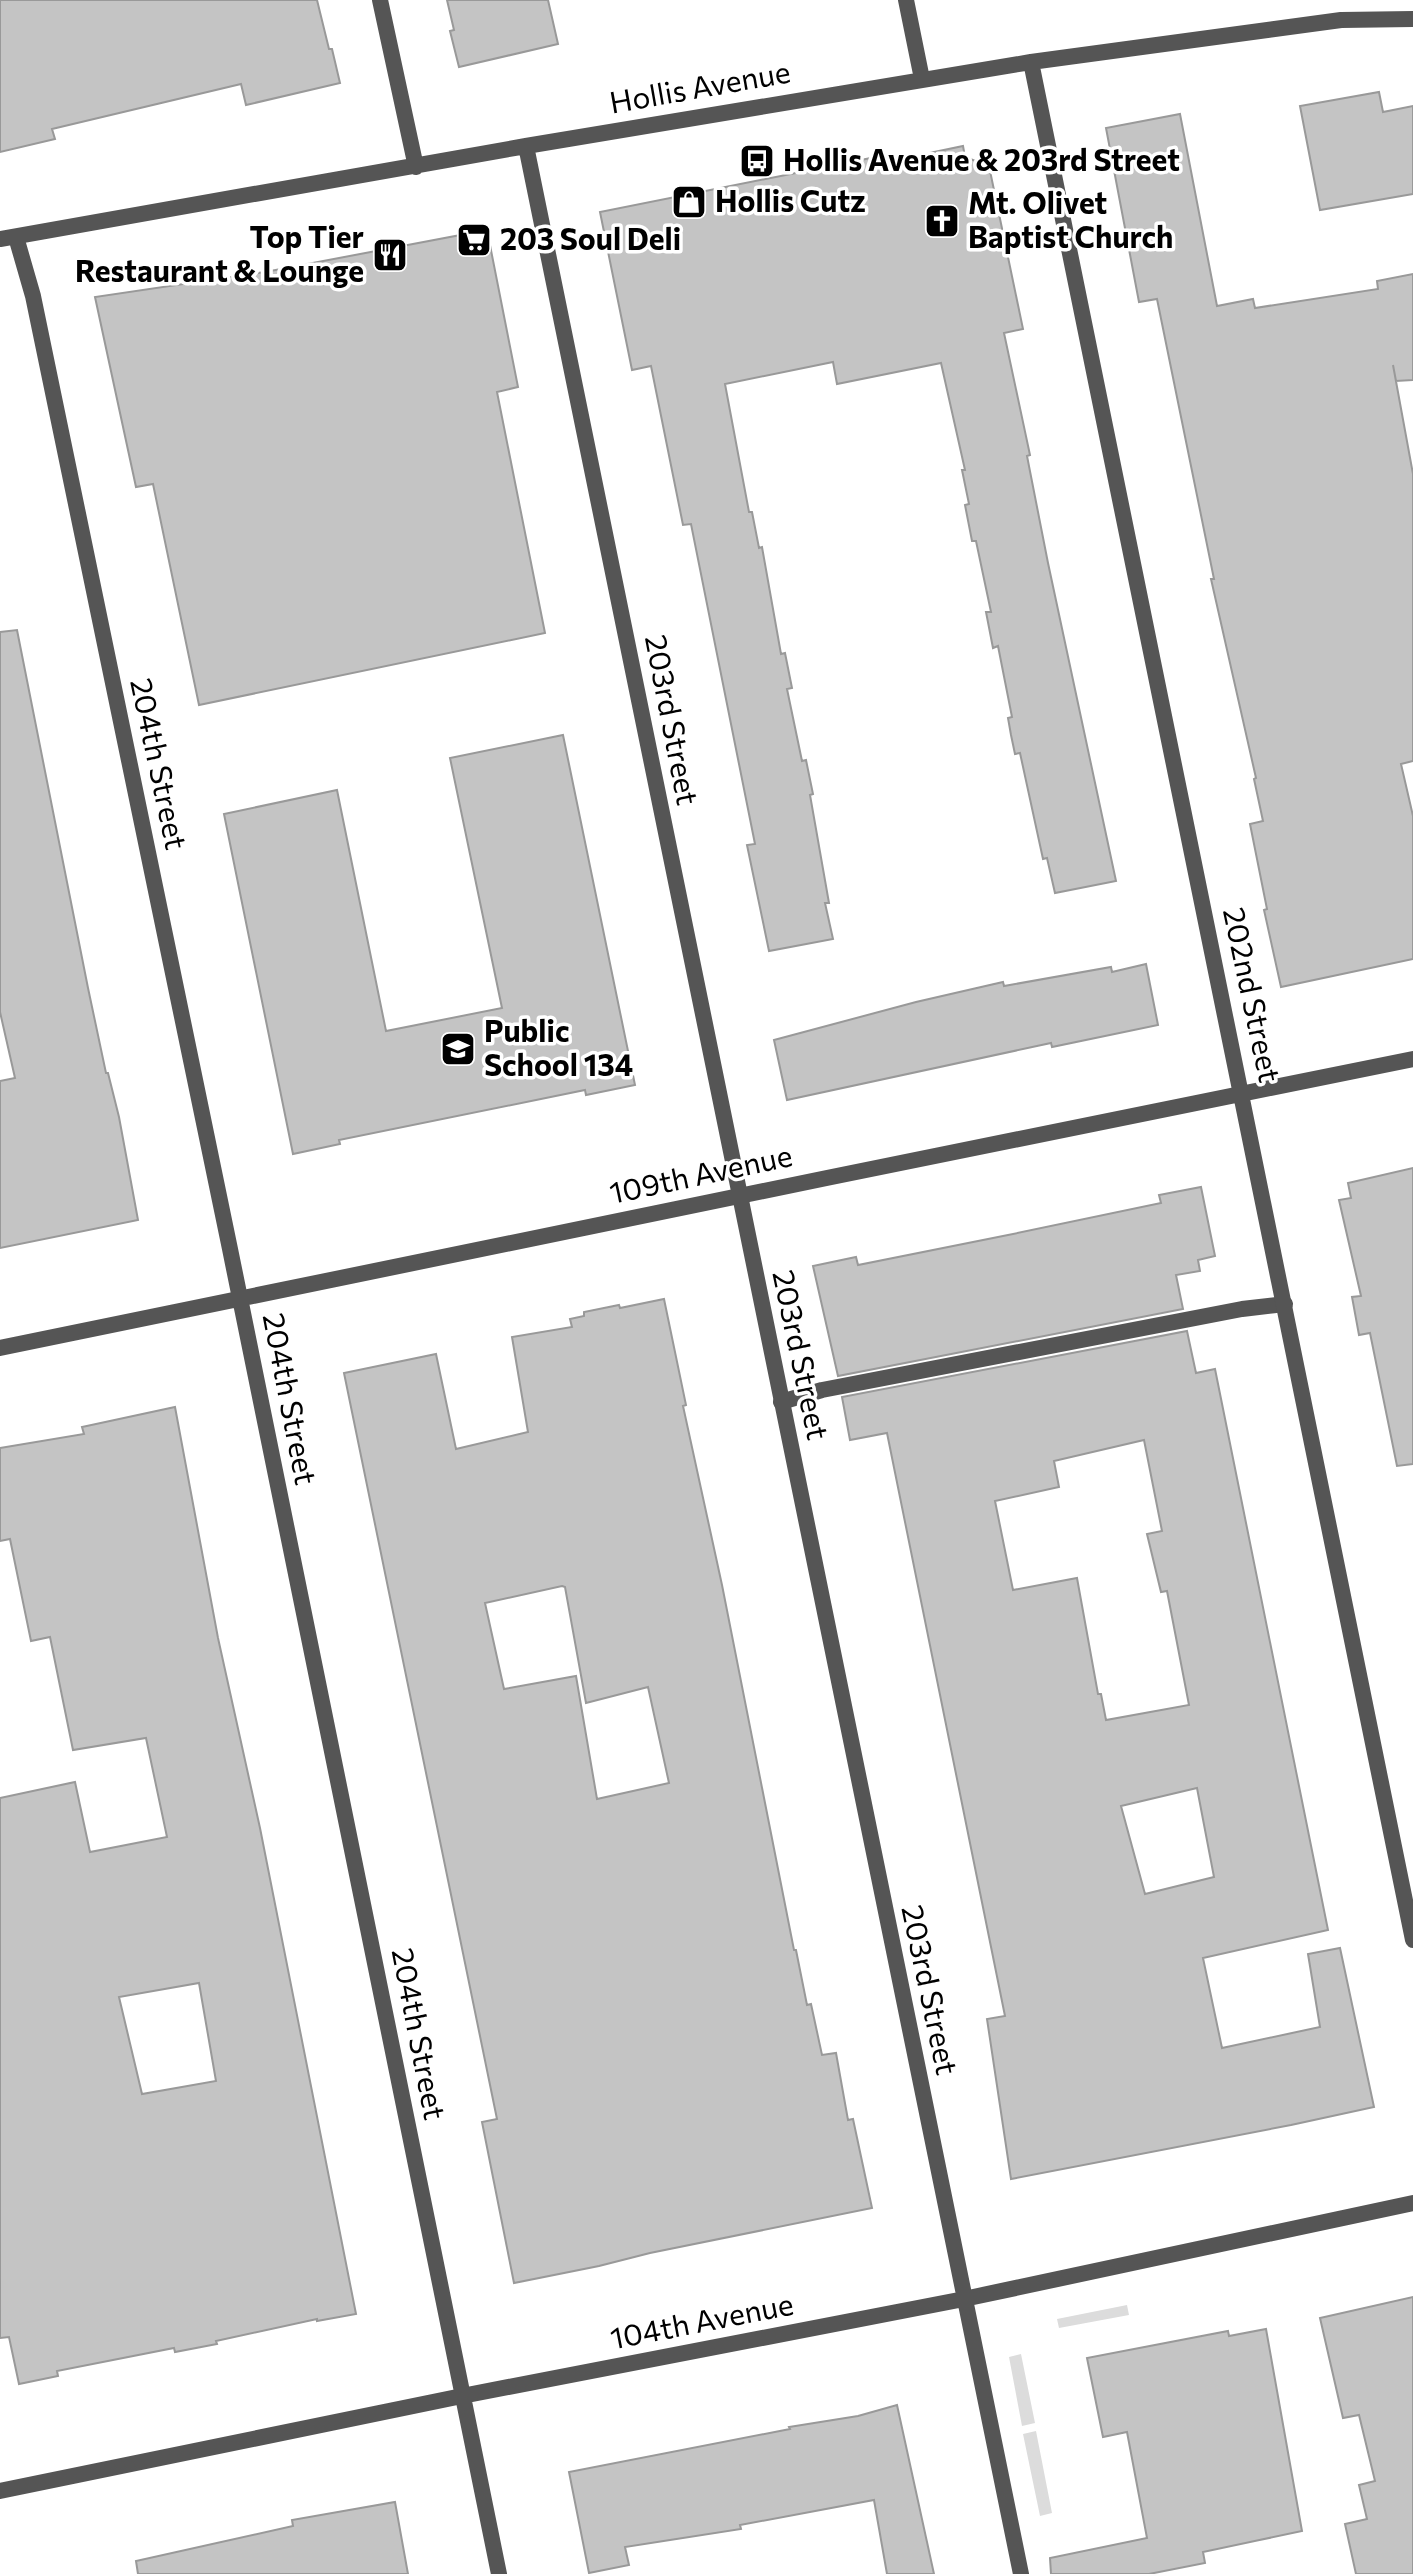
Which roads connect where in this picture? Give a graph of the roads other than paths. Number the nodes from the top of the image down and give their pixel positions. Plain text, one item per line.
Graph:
1 (380, 0) edge
2 (906, 0) edge
3 (1413, 19) edge
4 (1031, 62) junction
5 (922, 79) junction
6 (526, 146) junction
7 (416, 167) junction
8 (8, 238) edge
9 (1413, 1059) edge
10 (1242, 1093) junction
11 (739, 1196) junction
12 (241, 1301) junction
13 (1285, 1304) junction
14 (0, 1348) edge
15 (781, 1402) junction
16 (1413, 1940) edge
17 (1413, 2203) edge
18 (964, 2299) junction
19 (462, 2396) junction
20 (0, 2491) edge
21 (499, 2574) edge
22 (1021, 2574) edge

1 - 7 street
2 - 5 street
3 - 4 street, Hollis Avenue
4 - 5 street, Hollis Avenue
4 - 10 street, 202nd Street
5 - 6 street, Hollis Avenue
6 - 7 street, Hollis Avenue
6 - 11 street, 203rd Street
7 - 8 street, Hollis Avenue
8 - 12 street, 204th Street
9 - 10 street, 109th Avenue
10 - 11 street, 109th Avenue
10 - 13 street, 202nd Street
11 - 12 street, 109th Avenue
11 - 15 street, 203rd Street
12 - 14 street, 109th Avenue
12 - 19 street, 204th Street
13 - 15 street
13 - 16 street, 202nd Street
15 - 18 street, 203rd Street
17 - 18 street, 104th Avenue
18 - 19 street, 104th Avenue
18 - 22 street, 203rd Street
19 - 20 street, 104th Avenue
19 - 21 street, 204th Street

